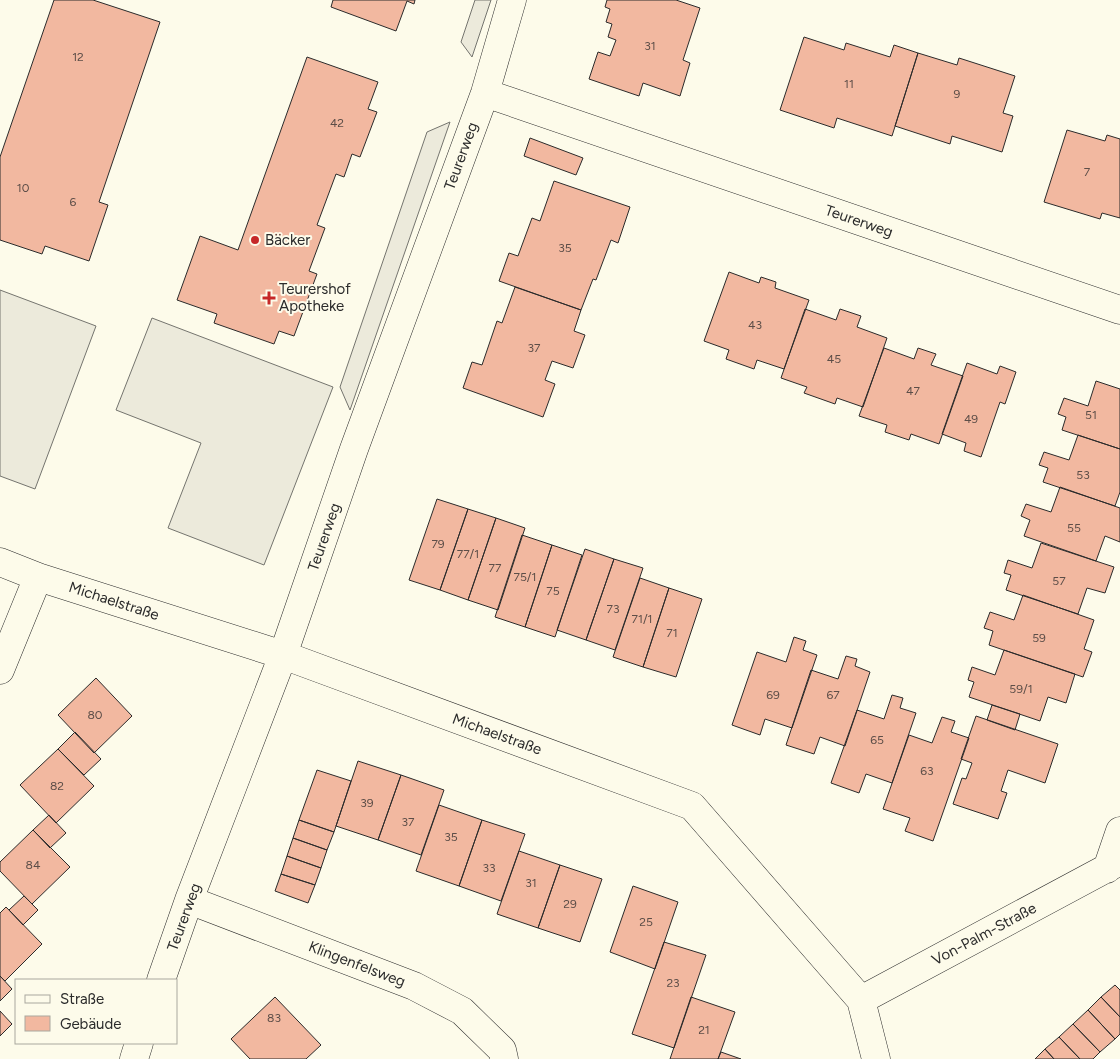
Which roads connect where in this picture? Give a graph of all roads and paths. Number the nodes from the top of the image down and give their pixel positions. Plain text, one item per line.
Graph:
1 (512, 0) edge
2 (485, 92) junction
3 (1120, 310) edge
4 (0, 562) edge
5 (38, 577) junction
6 (283, 655) junction
7 (0, 670) edge
8 (1120, 831) edge
9 (1113, 865) edge
10 (189, 900) junction
11 (161, 979) edge
12 (861, 1000) junction
13 (139, 1044) edge
14 (134, 1059) edge
15 (504, 1059) edge
16 (876, 1059) edge

1 - 2 street, Teurerweg
2 - 3 street, Teurerweg
2 - 6 street, Teurerweg
4 - 5 street, Michaelstraße
5 - 6 street, Michaelstraße
5 - 7 street
6 - 10 street, Teurerweg
6 - 12 street, Michaelstraße
8 - 9 street, Von-Palm-Straße
9 - 12 street, Von-Palm-Straße
10 - 11 street, Teurerweg
10 - 15 street, Klingenfelsweg
12 - 16 street, Michaelstraße
13 - 14 street

